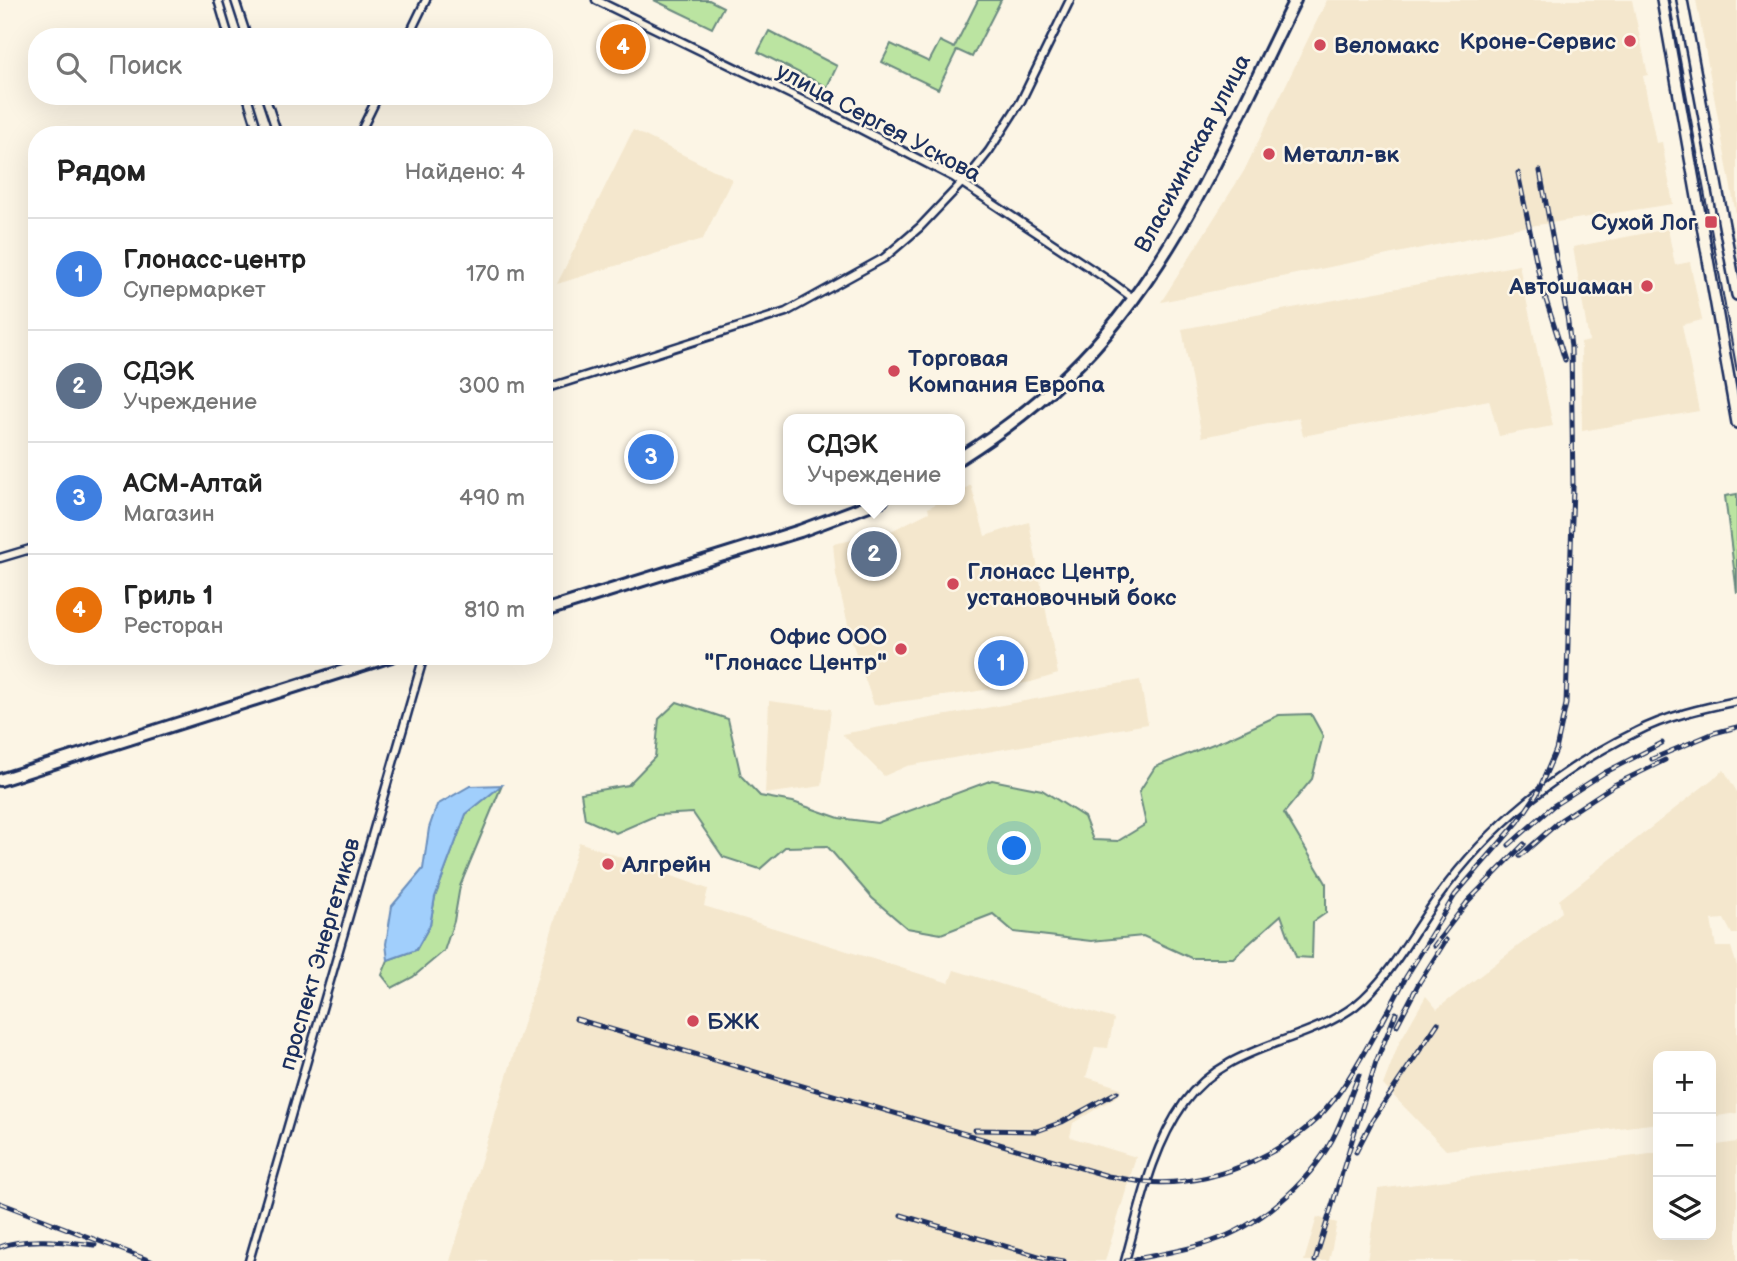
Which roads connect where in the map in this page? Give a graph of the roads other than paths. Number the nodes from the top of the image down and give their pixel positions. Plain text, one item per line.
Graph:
1 (218, 0) edge
2 (235, 0) edge
3 (426, 0) edge
4 (596, 0) edge
5 (1070, 0) edge
6 (1295, 0) edge
7 (1662, 0) edge
8 (1682, 0) edge
9 (226, 28) edge
10 (244, 28) edge
11 (412, 28) edge
12 (250, 105) edge
13 (268, 105) edge
14 (374, 105) edge
15 (256, 126) edge
16 (275, 126) edge
17 (363, 126) edge
18 (962, 183) junction
19 (1737, 295) edge
20 (1133, 299) junction
21 (1732, 370) edge
22 (553, 386) edge
23 (1737, 423) edge
24 (965, 455) edge
25 (869, 505) edge
26 (28, 550) edge
27 (0, 558) edge
28 (553, 608) edge
29 (363, 665) edge
30 (421, 665) edge
31 (1737, 701) edge
32 (0, 780) edge
33 (249, 1261) edge
34 (1125, 1261) edge

1 - 9 street
2 - 10 street
3 - 11 street
4 - 18 street, улица Сергея Ускова
5 - 18 street
6 - 20 highway, Власихинская улица
7 - 21 main road
8 - 19 main road
12 - 15 street
13 - 16 street
14 - 17 street
18 - 20 street, улица Сергея Ускова
18 - 22 street
20 - 24 highway, Власихинская улица
21 - 23 main road
25 - 28 highway
26 - 27 street
29 - 32 highway
30 - 33 street, проспект Энергетиков
31 - 34 street

